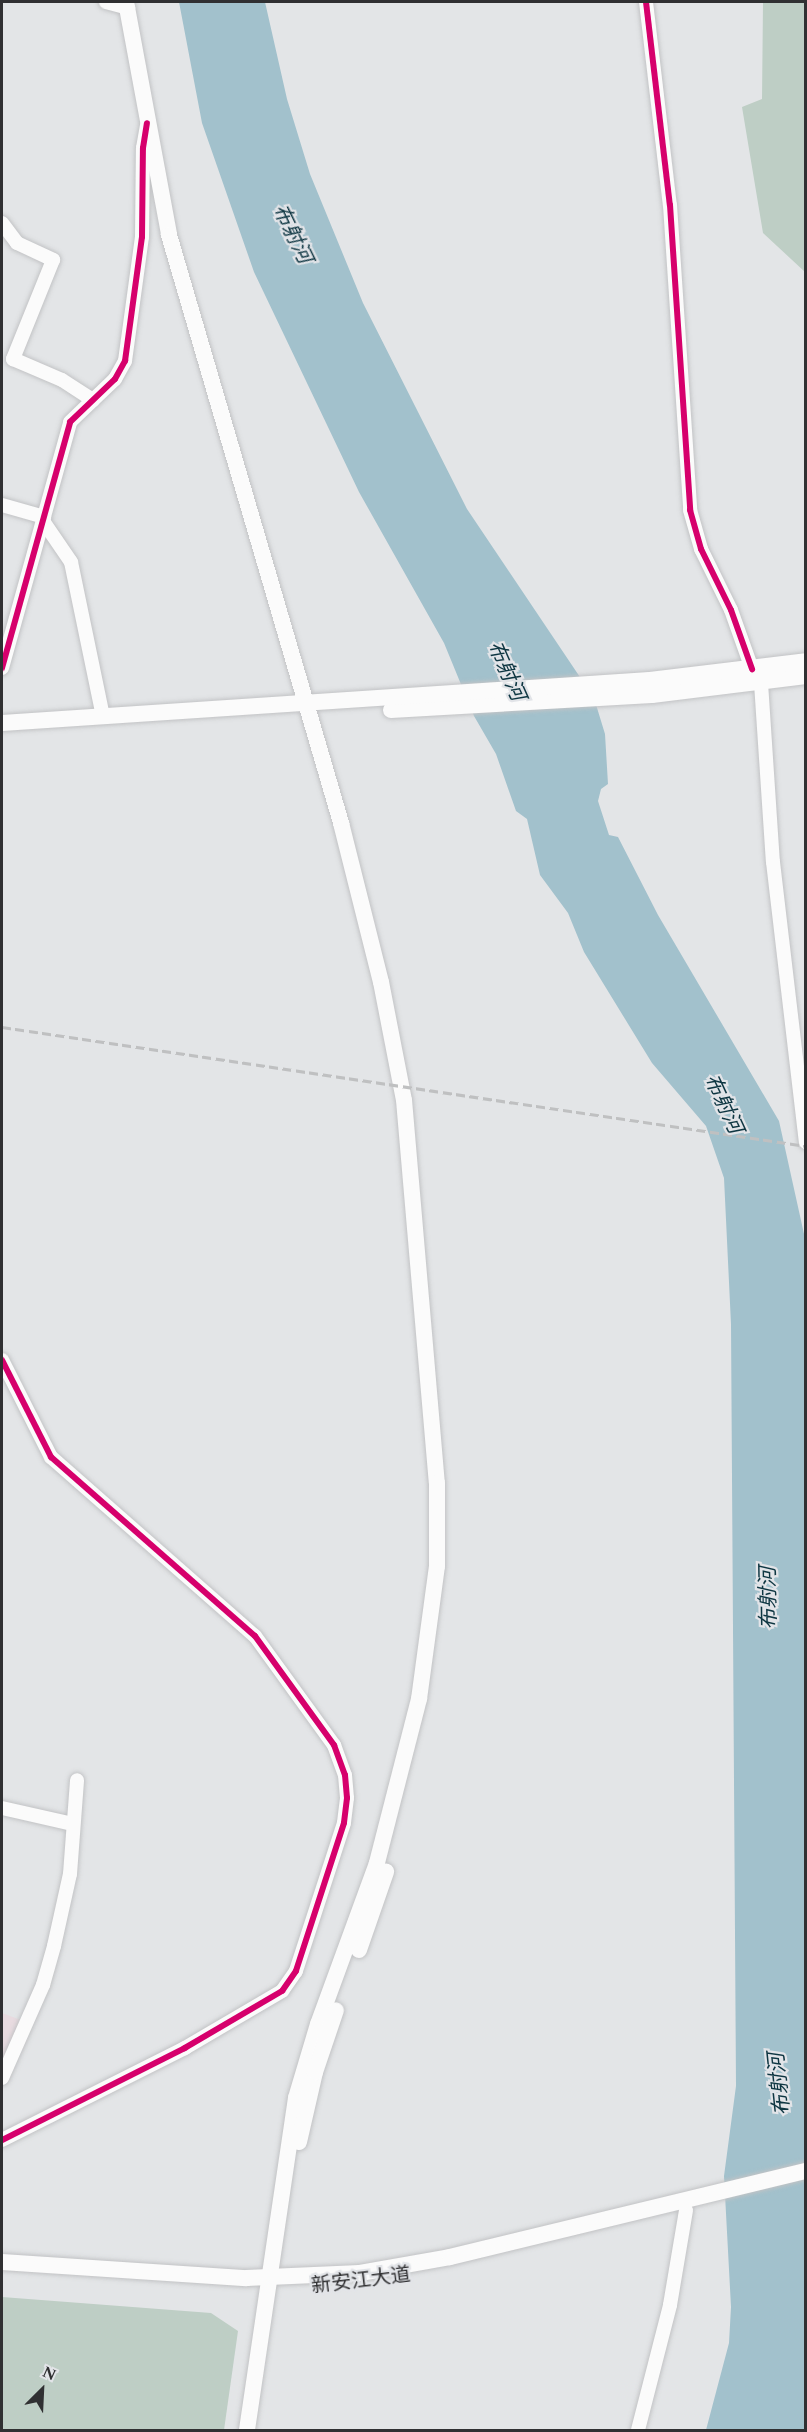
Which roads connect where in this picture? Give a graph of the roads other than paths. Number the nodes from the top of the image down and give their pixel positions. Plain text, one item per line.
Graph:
1 (106, 2) edge
2 (646, 2) edge
3 (131, 4) edge
4 (147, 123) junction
5 (2, 223) edge
6 (7, 359) edge
7 (93, 400) junction
8 (2, 505) edge
9 (44, 519) junction
10 (806, 661) edge
11 (2, 668) edge
12 (756, 676) junction
13 (806, 676) edge
14 (314, 709) junction
15 (104, 717) junction
16 (2, 723) edge
17 (2, 734) edge
18 (805, 1126) edge
19 (806, 1142) edge
20 (2, 1360) edge
21 (77, 1780) dead end
22 (2, 1808) edge
23 (73, 1824) junction
24 (2, 2078) edge
25 (2, 2140) edge
26 (806, 2171) edge
27 (806, 2182) edge
28 (710, 2199) junction
29 (686, 2211) junction
30 (2, 2262) edge
31 (2, 2273) edge
32 (272, 2283) junction
33 (247, 2430) edge
34 (258, 2430) edge
35 (638, 2430) edge

1 - 3 street
2 - 12 street
3 - 4 main road
3 - 14 main road
4 - 7 street
4 - 14 main road
5 - 6 street
6 - 7 street
7 - 9 street
8 - 9 street
9 - 11 street
9 - 15 street
10 - 12 main road
12 - 13 main road
12 - 14 main road
12 - 18 street
14 - 15 main road
14 - 17 main road
14 - 32 main road
15 - 16 main road
18 - 19 street
20 - 25 street
21 - 23 street
22 - 23 street
23 - 24 street
26 - 28 main road
27 - 28 main road
28 - 29 main road, 新安江大道
28 - 32 main road, 新安江大道
29 - 32 main road, 新安江大道
29 - 35 street
30 - 32 main road, 新安江大道
31 - 32 main road, 新安江大道
32 - 33 main road
32 - 34 main road

